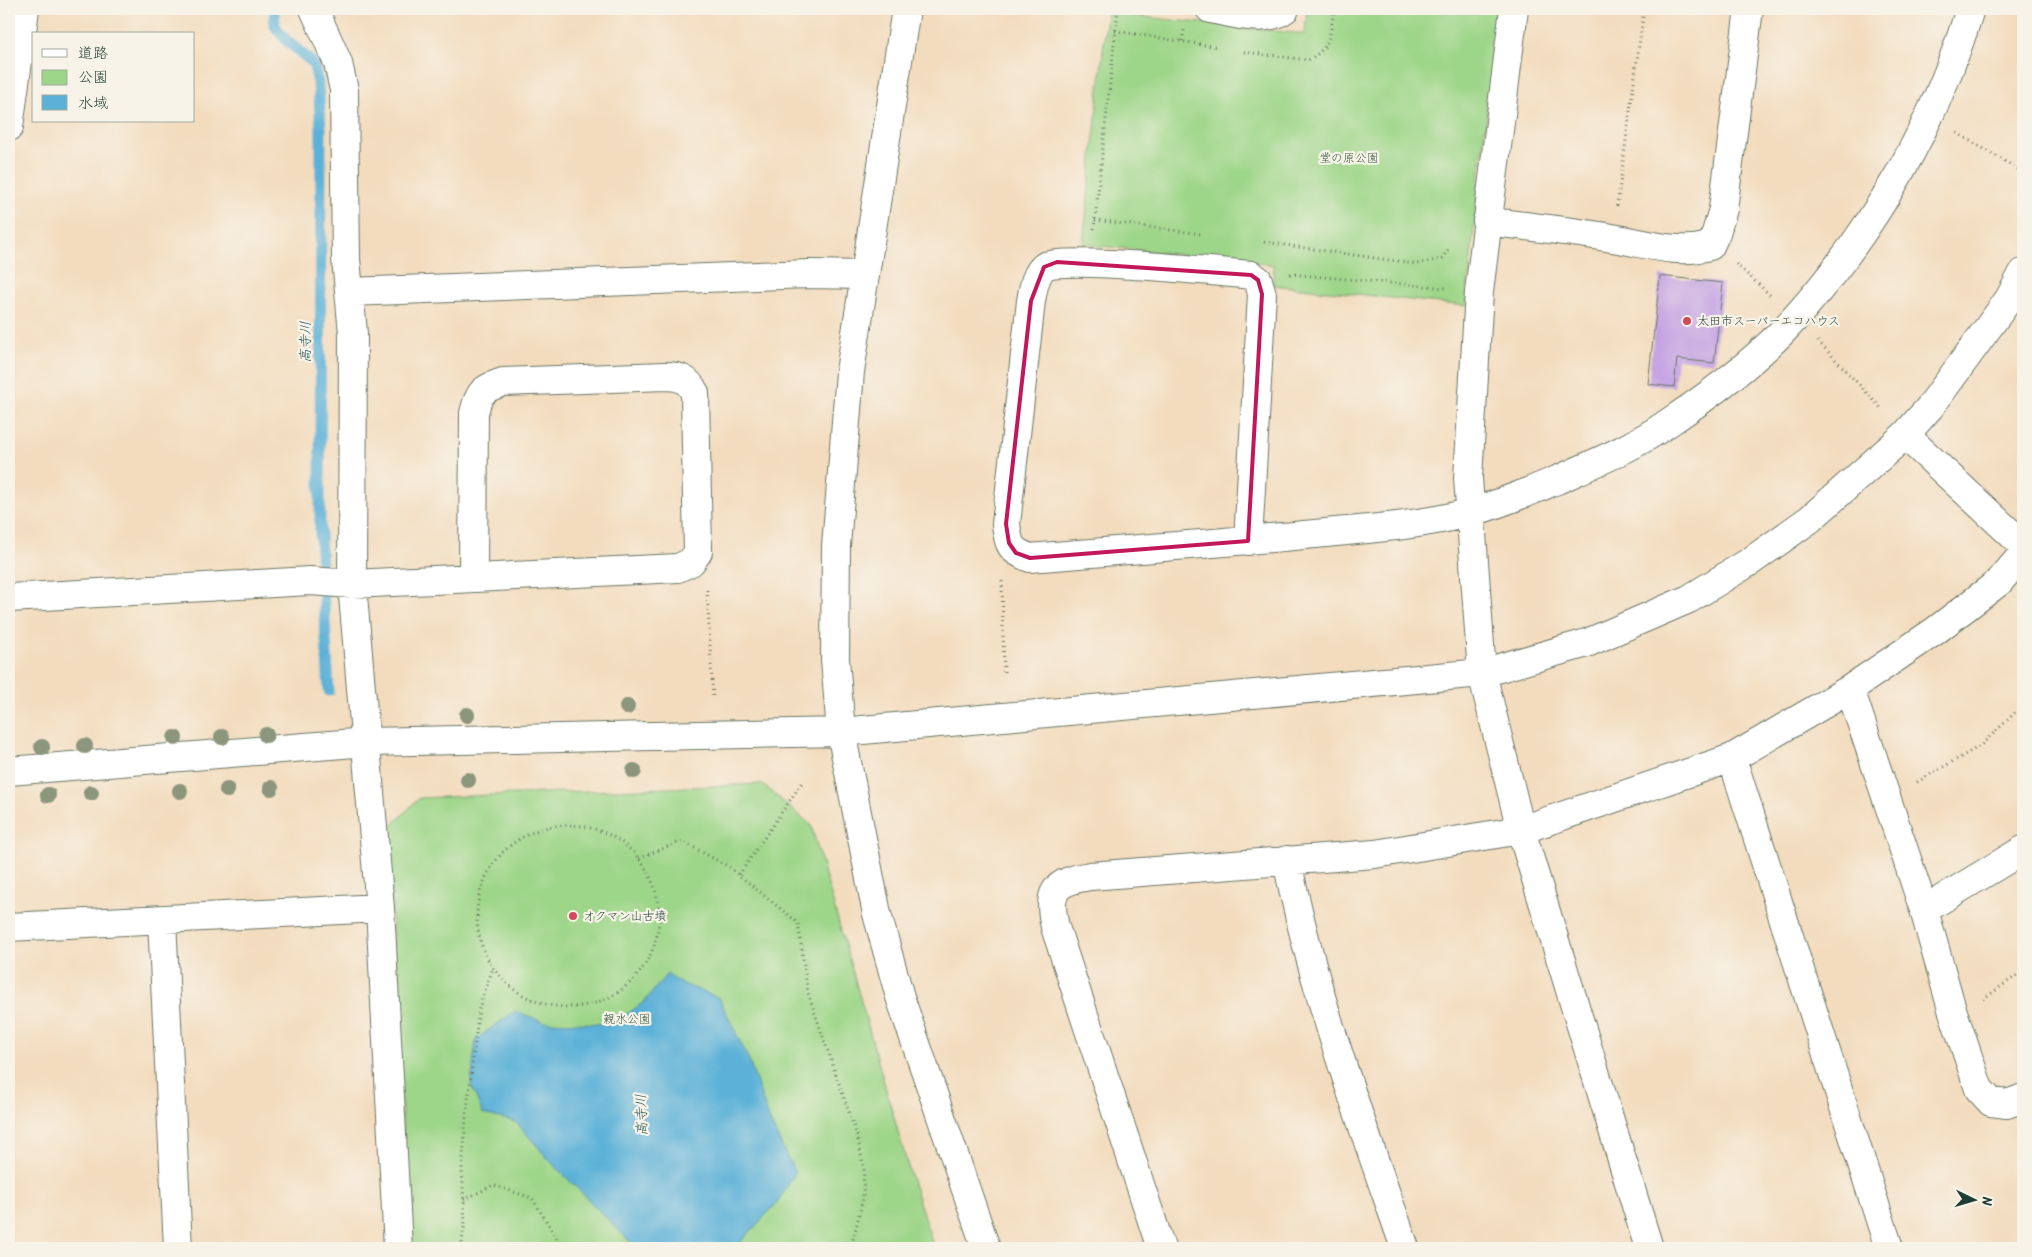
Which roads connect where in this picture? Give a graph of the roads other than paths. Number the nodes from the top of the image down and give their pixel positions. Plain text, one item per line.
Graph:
1 (25, 9) edge
2 (314, 9) edge
3 (906, 9) edge
4 (1210, 9) edge
5 (1285, 9) edge
6 (1514, 9) edge
7 (1749, 9) edge
8 (1970, 9) edge
9 (9, 128) edge
10 (1487, 221) junction
11 (2023, 273) edge
12 (865, 275) junction
13 (350, 292) junction
14 (1906, 435) junction
15 (1470, 513) junction
16 (1248, 540) junction
17 (2023, 545) edge
18 (2023, 554) edge
19 (473, 577) junction
20 (352, 584) junction
21 (9, 598) edge
22 (1482, 673) junction
23 (1850, 689) junction
24 (841, 732) junction
25 (367, 742) junction
26 (1732, 758) junction
27 (9, 770) edge
28 (1521, 830) junction
29 (2023, 850) edge
30 (1287, 860) junction
31 (380, 908) junction
32 (1924, 910) junction
33 (162, 920) junction
34 (9, 927) edge
35 (2023, 1098) edge
36 (178, 1248) edge
37 (398, 1248) edge
38 (986, 1248) edge
39 (1161, 1248) edge
40 (1405, 1248) edge
41 (1649, 1248) edge
42 (1889, 1248) edge

1 - 9 street
2 - 13 street
3 - 12 street
4 - 5 street
6 - 10 street
7 - 10 street
8 - 15 street
10 - 15 street
11 - 14 street
12 - 13 street
12 - 24 street
13 - 20 street
14 - 17 street
14 - 22 street
15 - 16 street
15 - 22 street
16 - 16 street
18 - 23 street
19 - 19 street
19 - 20 street
20 - 21 street
20 - 25 street
22 - 24 street
22 - 28 street
23 - 26 street
23 - 32 street
24 - 25 street
24 - 38 street
25 - 27 street
25 - 31 street
26 - 28 street
26 - 42 street
28 - 30 street
28 - 41 street
29 - 32 street
30 - 39 street
30 - 40 street
31 - 33 street
31 - 37 street
32 - 35 street
33 - 34 street
33 - 36 street

